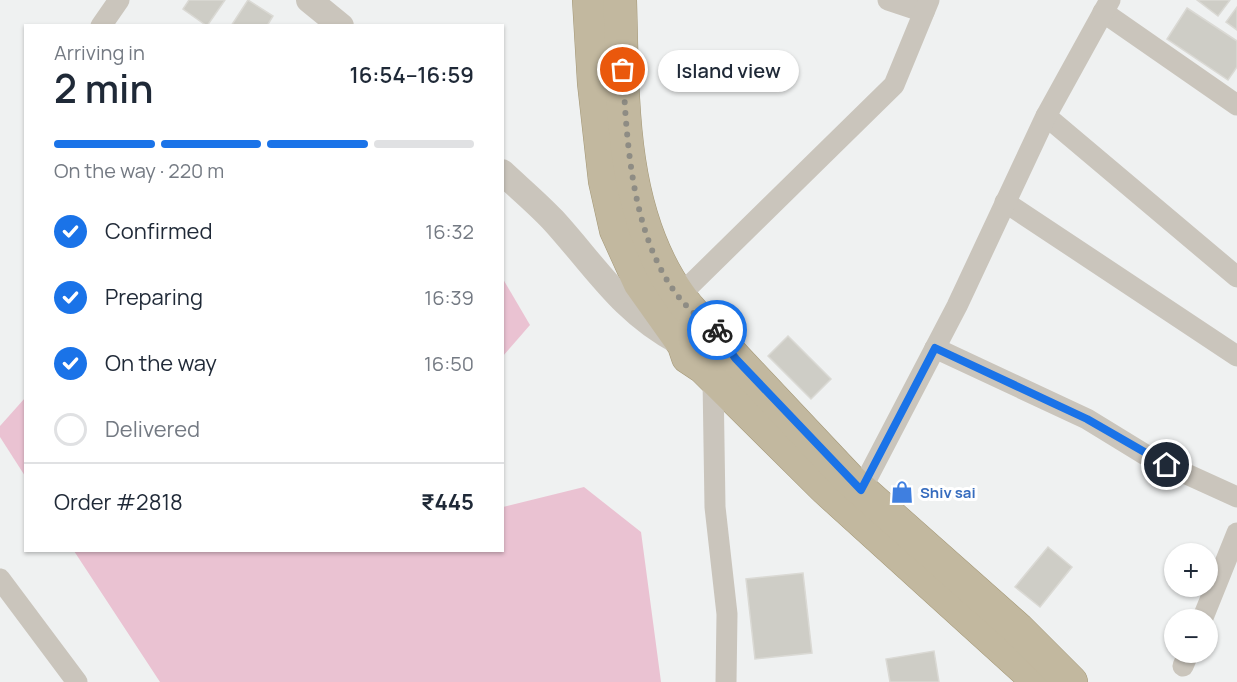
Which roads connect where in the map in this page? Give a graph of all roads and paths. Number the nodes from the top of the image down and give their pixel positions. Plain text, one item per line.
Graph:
1 (119, 0) edge
2 (309, 0) edge
3 (589, 0) edge
4 (620, 0) edge
5 (888, 0) edge
6 (927, 6) edge
7 (1107, 6) edge
8 (102, 24) edge
9 (339, 24) edge
10 (1237, 105) edge
11 (1046, 116) junction
12 (504, 174) edge
13 (1005, 202) junction
14 (1237, 277) edge
15 (679, 296) junction
16 (935, 348) junction
17 (707, 353) junction
18 (1237, 356) edge
19 (861, 490) junction
20 (1237, 497) edge
21 (1237, 533) edge
22 (0, 579) edge
23 (1206, 609) edge
24 (77, 682) edge
25 (726, 682) edge
26 (1039, 682) edge
27 (1071, 682) edge

1 - 8 street
2 - 9 street
3 - 17 highway
4 - 15 highway
5 - 6 street
6 - 15 street
7 - 10 street
7 - 11 street
11 - 13 street
11 - 14 street
12 - 17 street
13 - 16 street
13 - 18 street
15 - 17 highway
16 - 19 street
16 - 20 street
17 - 19 highway
17 - 25 street
17 - 26 highway
19 - 27 highway
21 - 23 street
22 - 24 street

